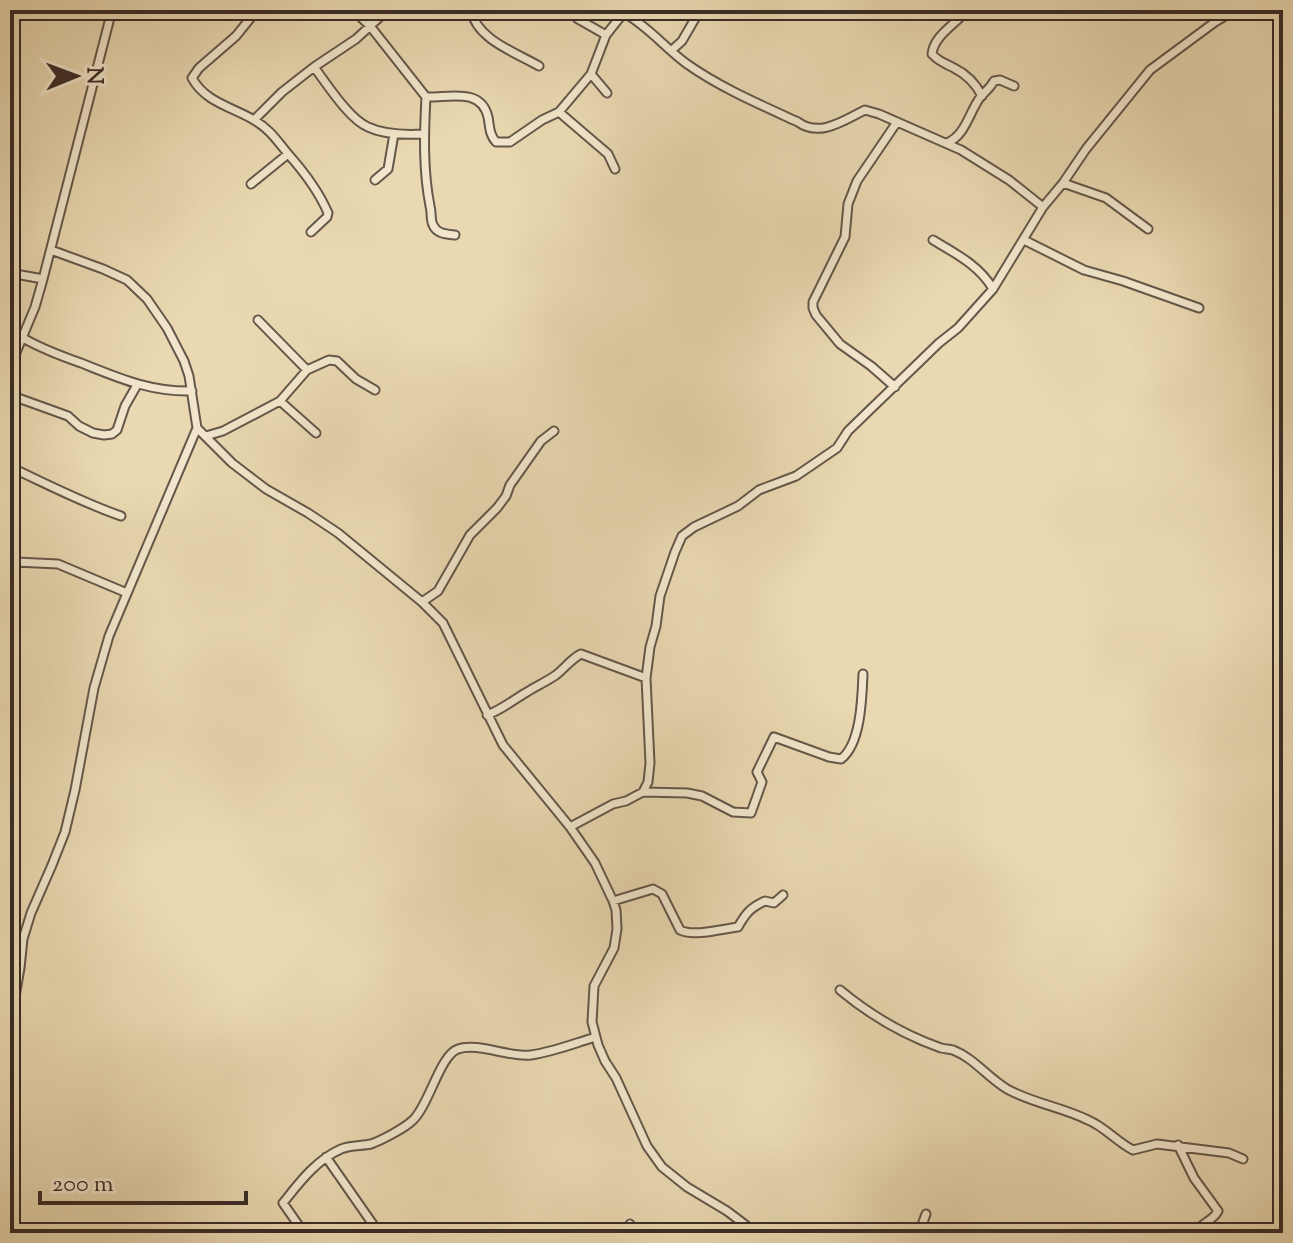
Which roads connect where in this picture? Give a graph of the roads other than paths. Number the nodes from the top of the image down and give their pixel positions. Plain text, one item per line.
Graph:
1 (112, 10) edge
2 (257, 10) edge
3 (353, 10) edge
4 (391, 10) edge
5 (471, 10) edge
6 (569, 10) edge
7 (700, 10) edge
8 (967, 10) edge
9 (1235, 10) edge
10 (625, 12) edge
11 (370, 26) junction
12 (606, 35) junction
13 (672, 50) junction
14 (539, 66) dead end
15 (314, 67) junction
16 (591, 74) junction
17 (1014, 86) dead end
18 (607, 93) dead end
19 (982, 96) junction
20 (426, 97) junction
21 (559, 112) junction
22 (254, 120) junction
23 (897, 122) junction
24 (394, 134) junction
25 (424, 134) junction
26 (957, 139) junction
27 (947, 143) junction
28 (961, 150) junction
29 (288, 154) junction
30 (615, 169) dead end
31 (375, 180) dead end
32 (1063, 183) junction
33 (251, 184) dead end
34 (1043, 207) junction
35 (1148, 229) dead end
36 (311, 232) dead end
37 (455, 235) dead end
38 (933, 240) dead end
39 (1024, 240) junction
40 (51, 250) junction
41 (10, 273) edge
42 (43, 279) junction
43 (993, 289) junction
44 (1199, 308) dead end
45 (258, 320) dead end
46 (23, 338) junction
47 (12, 358) edge
48 (10, 367) edge
49 (307, 370) junction
50 (137, 385) junction
51 (895, 387) junction
52 (375, 390) dead end
53 (192, 391) junction
54 (10, 393) edge
55 (280, 401) junction
56 (197, 428) junction
57 (554, 431) dead end
58 (316, 433) dead end
59 (206, 436) junction
60 (10, 467) edge
61 (121, 516) dead end
62 (13, 561) edge
63 (127, 593) junction
64 (422, 602) junction
65 (10, 615) edge
66 (863, 674) dead end
67 (646, 678) junction
68 (487, 715) junction
69 (643, 792) junction
70 (570, 827) junction
71 (783, 895) dead end
72 (613, 901) junction
73 (10, 968) edge
74 (20, 968) junction
75 (840, 990) dead end
76 (10, 1026) edge
77 (596, 1037) junction
78 (1178, 1145) junction
79 (326, 1157) junction
80 (1243, 1159) dead end
81 (926, 1214) dead end
82 (630, 1224) dead end
83 (304, 1233) edge
84 (379, 1233) edge
85 (510, 1233) edge
86 (520, 1233) edge
87 (625, 1233) edge
88 (756, 1233) edge
89 (919, 1233) edge
90 (1195, 1233) edge

1 - 40 street
2 - 22 street
3 - 11 street
4 - 11 street
5 - 14 street
6 - 12 street
7 - 13 street
8 - 19 street
9 - 32 street
10 - 12 street
10 - 13 street
11 - 15 street
11 - 20 street
12 - 16 street
13 - 23 street
15 - 22 street
15 - 24 street
16 - 18 street
16 - 21 street
17 - 19 street
19 - 26 street
20 - 21 street
20 - 25 street
21 - 30 street
22 - 29 street
23 - 27 street
23 - 51 street
24 - 25 street
24 - 31 street
25 - 37 street
26 - 27 street
26 - 28 street
27 - 28 street
28 - 34 street
29 - 33 street
29 - 36 street
32 - 34 street
32 - 35 street
34 - 39 street
38 - 43 street
39 - 43 street
39 - 44 street
40 - 42 street
40 - 53 street
41 - 42 street
42 - 46 street
43 - 51 street
45 - 49 street
46 - 47 street
46 - 50 street
47 - 48 street
49 - 52 street
49 - 55 street
50 - 53 street
50 - 54 street
51 - 67 street
53 - 56 street
55 - 58 street
55 - 59 street
56 - 59 street
56 - 63 street
57 - 64 street
59 - 64 street
60 - 61 street
62 - 63 street
62 - 65 street
63 - 74 street
64 - 68 street
66 - 69 street
67 - 68 street
67 - 69 street
68 - 70 street
69 - 70 street
70 - 72 street
71 - 72 street
72 - 77 street
73 - 74 street
74 - 76 street
75 - 78 street
77 - 79 street
77 - 88 street
78 - 80 street
78 - 90 street
79 - 83 street
79 - 84 street
81 - 89 street
82 - 87 street
85 - 86 street

